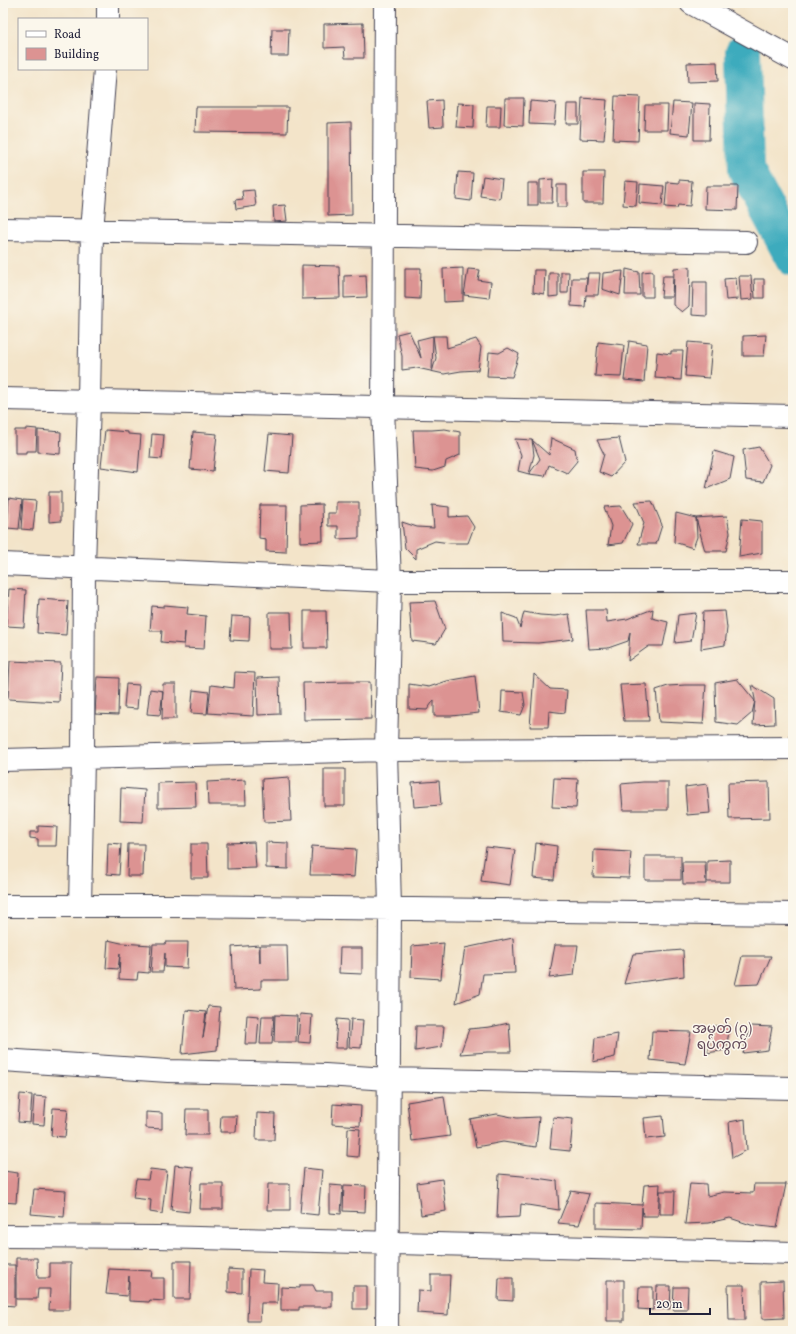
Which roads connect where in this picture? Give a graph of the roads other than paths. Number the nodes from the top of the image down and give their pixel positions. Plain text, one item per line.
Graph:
1 (108, 3) edge
2 (385, 3) edge
3 (691, 3) edge
4 (108, 18) edge
5 (793, 60) edge
6 (105, 70) edge
7 (3, 229) edge
8 (92, 231) junction
9 (384, 236) junction
10 (746, 242) dead end
11 (3, 399) edge
12 (89, 401) junction
13 (383, 408) junction
14 (793, 416) edge
15 (3, 564) edge
16 (84, 567) junction
17 (390, 581) junction
18 (793, 581) edge
19 (793, 748) edge
20 (386, 750) junction
21 (83, 758) junction
22 (3, 760) edge
23 (3, 906) edge
24 (80, 906) junction
25 (390, 908) junction
26 (793, 914) edge
27 (3, 1060) edge
28 (388, 1079) junction
29 (793, 1088) edge
30 (3, 1236) edge
31 (387, 1243) junction
32 (793, 1253) edge
33 (386, 1331) edge

1 - 4 street
2 - 9 street
3 - 5 street
6 - 8 street
7 - 8 street
8 - 9 street
8 - 12 street
9 - 10 street
9 - 13 street
11 - 12 street
12 - 13 street
12 - 16 street
13 - 14 street
13 - 17 street
15 - 16 street
16 - 17 street
16 - 21 street
17 - 18 street
17 - 20 street
19 - 20 street
20 - 21 street
20 - 25 street
21 - 22 street
21 - 24 street
23 - 24 street
24 - 25 street
25 - 26 street
25 - 28 street
27 - 28 street
28 - 29 street
28 - 31 street
30 - 31 street
31 - 32 street
31 - 33 street

